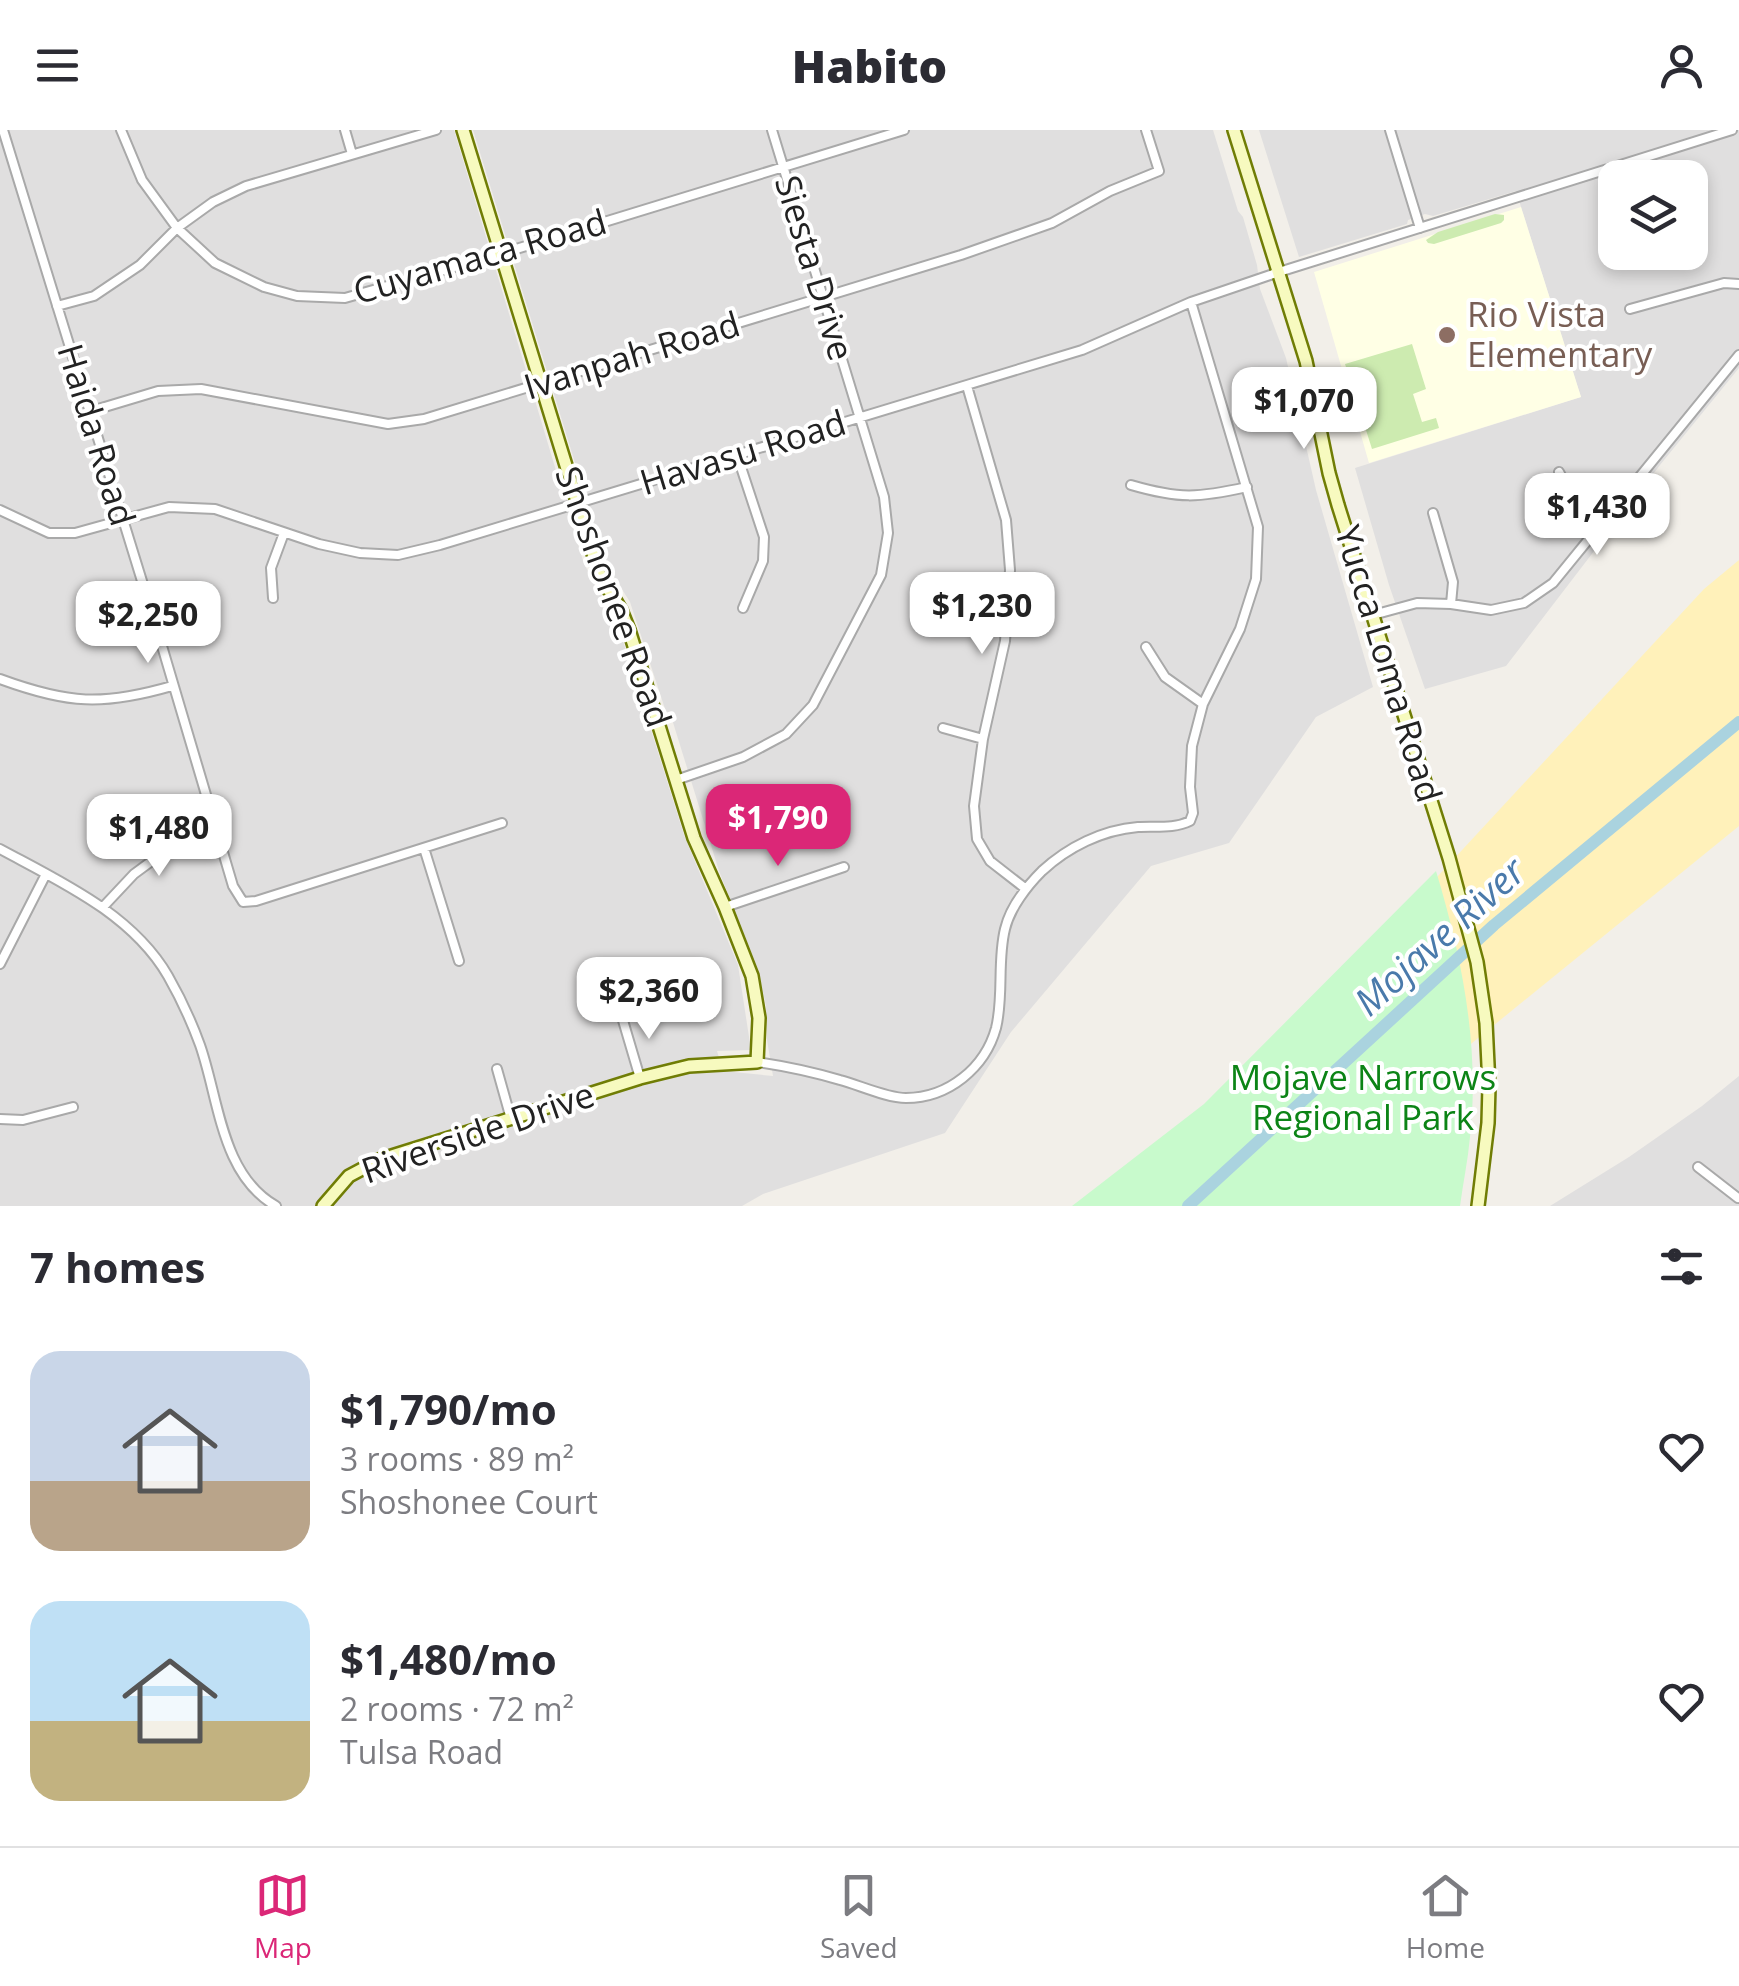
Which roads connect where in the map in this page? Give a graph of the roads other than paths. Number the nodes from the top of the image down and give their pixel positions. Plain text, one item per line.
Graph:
1 (4, 130) edge
2 (121, 130) edge
3 (345, 130) edge
4 (436, 130) edge
5 (463, 130) edge
6 (772, 130) edge
7 (904, 130) edge
8 (1146, 130) edge
9 (1234, 130) edge
10 (1390, 130) edge
11 (1732, 130) edge
12 (352, 154) junction
13 (783, 166) junction
14 (177, 228) junction
15 (1420, 228) junction
16 (500, 254) junction
17 (1278, 272) junction
18 (1739, 284) edge
19 (822, 298) junction
20 (1191, 302) junction
21 (57, 306) junction
22 (1630, 309) dead end
23 (1739, 355) edge
24 (540, 384) junction
25 (967, 386) junction
26 (88, 412) junction
27 (860, 417) junction
28 (737, 455) junction
29 (1558, 472) dead end
30 (1131, 485) dead end
31 (1247, 486) junction
32 (576, 504) junction
33 (0, 510) edge
34 (1434, 514) dead end
35 (123, 521) junction
36 (1601, 524) junction
37 (284, 533) junction
38 (273, 598) dead end
39 (1451, 604) junction
40 (743, 608) dead end
41 (1373, 615) junction
42 (1146, 647) dead end
43 (0, 679) edge
44 (172, 686) junction
45 (1203, 704) junction
46 (943, 728) dead end
47 (983, 739) junction
48 (676, 780) junction
49 (502, 824) dead end
50 (204, 834) dead end
51 (424, 848) junction
52 (0, 849) edge
53 (844, 866) dead end
54 (46, 874) junction
55 (1026, 889) junction
56 (103, 907) junction
57 (725, 907) junction
58 (459, 961) dead end
59 (0, 964) edge
60 (622, 1017) dead end
61 (757, 1062) junction
62 (496, 1069) dead end
63 (640, 1078) junction
64 (72, 1106) dead end
65 (0, 1119) edge
66 (511, 1119) junction
67 (1698, 1167) dead end
68 (1739, 1198) edge
69 (276, 1206) edge
70 (323, 1206) edge
71 (1478, 1206) edge
72 (1732, 1206) edge

1 - 21 street, Haida Road
2 - 14 street, Cuyamaca Road
3 - 12 street
4 - 12 street
5 - 16 street, Shoshonee Road
6 - 13 street, Siesta Drive
7 - 13 street, Cuyamaca Road
8 - 19 street, Ivanpah Road
9 - 17 street, Yucca Loma Road
10 - 15 street
11 - 15 street, Havasu Road
12 - 14 street
13 - 16 street, Cuyamaca Road
13 - 19 street, Siesta Drive
14 - 16 street, Cuyamaca Road
14 - 21 street
15 - 17 street, Havasu Road
16 - 24 street, Shoshonee Road
17 - 20 street, Havasu Road
17 - 41 street, Yucca Loma Road
18 - 22 street
19 - 24 street, Ivanpah Road
19 - 27 street, Siesta Drive
20 - 25 street, Havasu Road
20 - 31 street
21 - 26 street, Haida Road
23 - 36 street
24 - 26 street, Ivanpah Road
24 - 32 street, Shoshonee Road
25 - 27 street, Havasu Road
25 - 47 street
26 - 35 street, Haida Road
27 - 28 street, Havasu Road
27 - 48 street, Siesta Drive
28 - 32 street, Havasu Road
28 - 40 street
29 - 36 street
30 - 31 street
31 - 45 street
32 - 37 street, Havasu Road
32 - 48 street, Shoshonee Road
33 - 35 street, Havasu Road
34 - 39 street
35 - 37 street, Havasu Road
35 - 44 street, Haida Road
36 - 39 street
37 - 38 street
39 - 41 street
41 - 71 street, Yucca Loma Road
42 - 45 street
43 - 44 street
44 - 51 street, Haida Road
45 - 55 street, Riverside Drive
46 - 47 street
47 - 55 street
48 - 57 street, Shoshonee Road
49 - 51 street, Haida Road
50 - 56 street
51 - 58 street
52 - 54 street
53 - 57 street
54 - 56 street
54 - 59 street
55 - 61 street, Riverside Drive
56 - 69 street
57 - 61 street, Shoshonee Road
60 - 63 street
61 - 63 street, Riverside Drive
62 - 66 street
63 - 66 street, Riverside Drive
64 - 65 street
66 - 70 street, Riverside Drive
67 - 68 street
68 - 72 street

